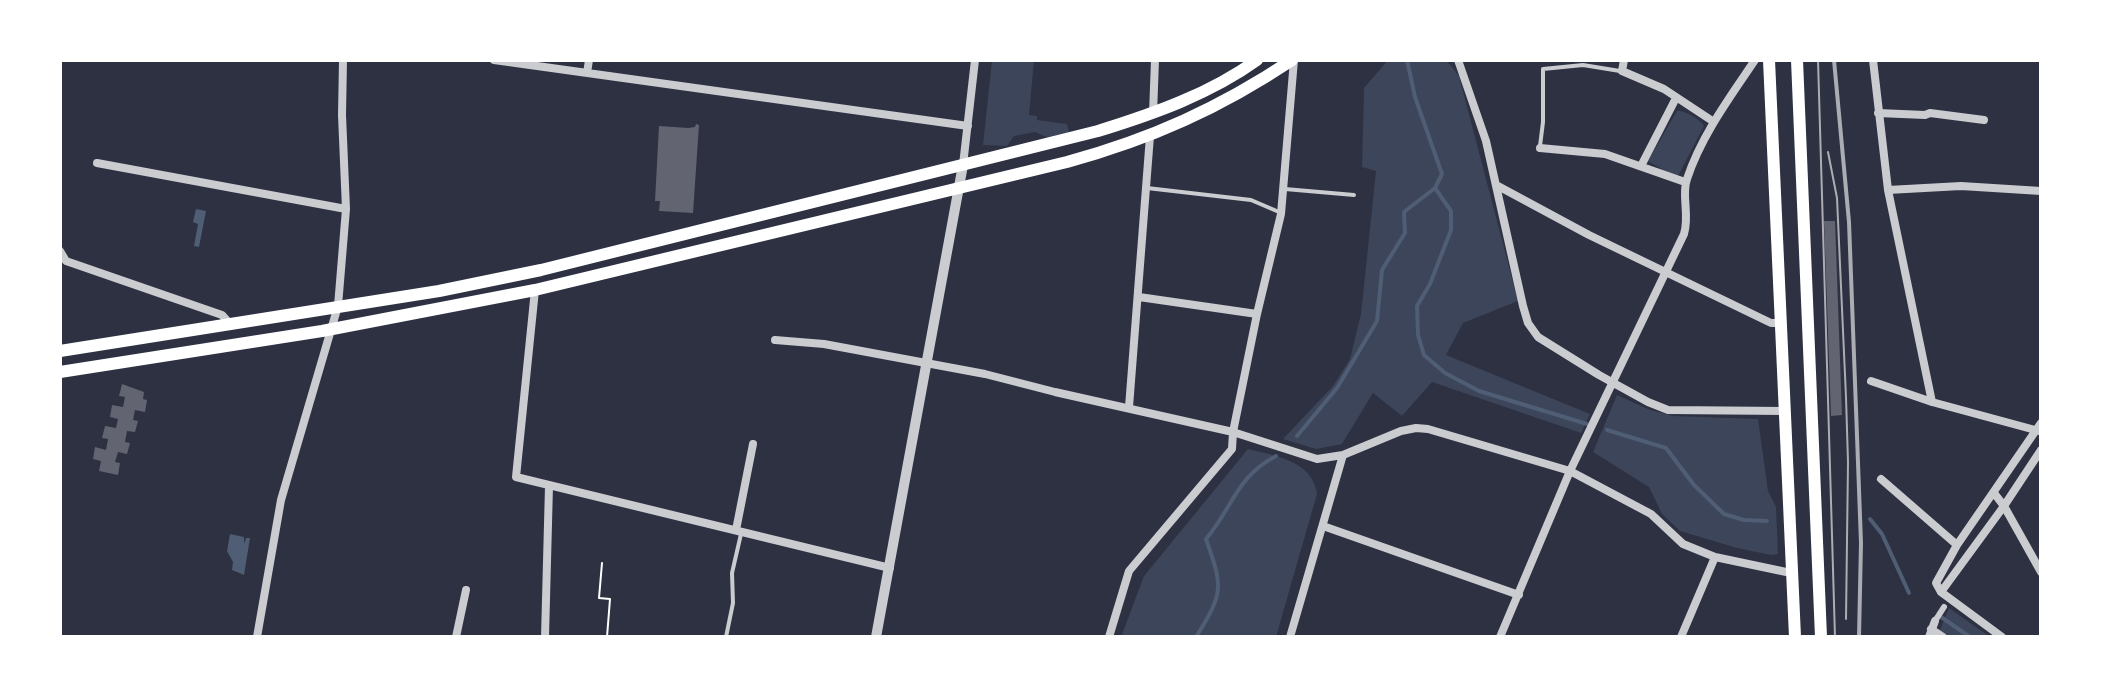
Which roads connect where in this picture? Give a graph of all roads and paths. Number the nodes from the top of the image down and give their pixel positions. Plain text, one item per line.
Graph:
1 (343, 60) edge
2 (494, 60) edge
3 (589, 60) edge
4 (975, 60) edge
5 (1155, 60) edge
6 (1257, 60) edge
7 (1293, 60) edge
8 (1458, 60) edge
9 (1624, 60) edge
10 (1755, 60) edge
11 (1769, 60) edge
12 (1797, 60) edge
13 (1873, 60) edge
14 (1622, 71) junction
15 (587, 73) junction
16 (1216, 85) junction
17 (1676, 98) junction
18 (1226, 102) junction
19 (1878, 113) junction
20 (1153, 114) junction
21 (1984, 120) dead end
22 (1714, 122) junction
23 (968, 126) junction
24 (1150, 136) junction
25 (1540, 148) joint
26 (97, 163) dead end
27 (963, 165) junction
28 (1641, 166) junction
29 (1685, 182) junction
30 (959, 186) junction
31 (1498, 186) junction
32 (1145, 187) junction
33 (1283, 189) junction
34 (1888, 190) junction
35 (2041, 191) edge
36 (1354, 195) dead end
37 (346, 209) junction
38 (773, 212) junction
39 (1281, 214) junction
40 (777, 230) junction
41 (60, 251) edge
42 (541, 270) junction
43 (1666, 272) junction
44 (535, 290) junction
45 (1139, 297) junction
46 (338, 306) junction
47 (1257, 314) junction
48 (1781, 323) junction
49 (230, 324) junction
50 (332, 329) junction
51 (775, 340) dead end
52 (60, 351) edge
53 (928, 363) junction
54 (60, 372) edge
55 (1871, 381) dead end
56 (1612, 382) junction
57 (1932, 402) junction
58 (1129, 407) junction
59 (1785, 411) junction
60 (2039, 428) edge
61 (1233, 432) junction
62 (753, 444) dead end
63 (2041, 450) edge
64 (1343, 455) junction
65 (1570, 471) junction
66 (1881, 479) dead end
67 (549, 486) junction
68 (1994, 493) junction
69 (2004, 506) junction
70 (1323, 526) junction
71 (739, 531) junction
72 (1957, 545) junction
73 (1715, 557) junction
74 (602, 563) dead end
75 (890, 568) junction
76 (2041, 572) edge
77 (1791, 573) junction
78 (466, 590) dead end
79 (1941, 592) junction
80 (1519, 595) junction
81 (1947, 603) junction
82 (1932, 629) edge
83 (1795, 634) edge
84 (1821, 634) edge
85 (257, 637) edge
86 (456, 637) edge
87 (545, 637) edge
88 (607, 637) edge
89 (726, 637) edge
90 (876, 637) edge
91 (1109, 637) edge
92 (1290, 637) edge
93 (1500, 637) edge
94 (1681, 637) edge
95 (1943, 637) edge
96 (2002, 637) edge

1 - 37 street
2 - 15 street
3 - 15 street
4 - 23 street
5 - 20 street
6 - 16 main road
7 - 18 main road
7 - 33 street
8 - 31 street
9 - 14 street
10 - 22 street
11 - 48 main road
12 - 84 main road
13 - 19 street
14 - 17 street
14 - 25 lane
15 - 23 street
16 - 18 main road
16 - 20 main road
17 - 22 street
17 - 28 street
18 - 24 main road
19 - 21 street
19 - 34 street
20 - 27 main road
22 - 29 street
23 - 27 street
24 - 30 main road
24 - 32 street
25 - 28 street
26 - 37 street
27 - 30 street
27 - 38 main road
28 - 29 street
29 - 43 street
30 - 40 main road
30 - 53 street
31 - 43 street
31 - 56 street
32 - 39 lane
32 - 45 street
33 - 36 lane
33 - 39 street
34 - 35 street
34 - 57 street
37 - 46 street
38 - 40 main road
38 - 42 main road
39 - 47 street
40 - 44 main road
41 - 49 street
42 - 44 main road
42 - 46 main road
43 - 48 street
43 - 56 street
44 - 50 main road
44 - 67 street
45 - 47 street
45 - 58 street
46 - 49 main road
46 - 50 street
47 - 61 street
48 - 59 main road
49 - 52 main road
50 - 54 main road
50 - 85 street
51 - 53 street
53 - 58 street
53 - 75 street
55 - 57 street
56 - 59 street
56 - 65 street
57 - 60 street
58 - 61 street
59 - 77 main road
60 - 68 street
61 - 64 street
61 - 91 street
62 - 71 street
63 - 69 street
64 - 65 street
64 - 70 street
65 - 73 street
65 - 80 street
66 - 72 street
67 - 71 street
67 - 87 street
68 - 69 street
68 - 72 street
69 - 76 street
69 - 79 street
70 - 80 street
70 - 92 street
71 - 75 street
71 - 89 lane
72 - 79 street
73 - 77 street
73 - 94 street
74 - 88 path
75 - 90 street
77 - 83 main road
78 - 86 street
79 - 81 street
80 - 93 street
81 - 82 street
81 - 96 street
82 - 95 street
83 - 84 main road

